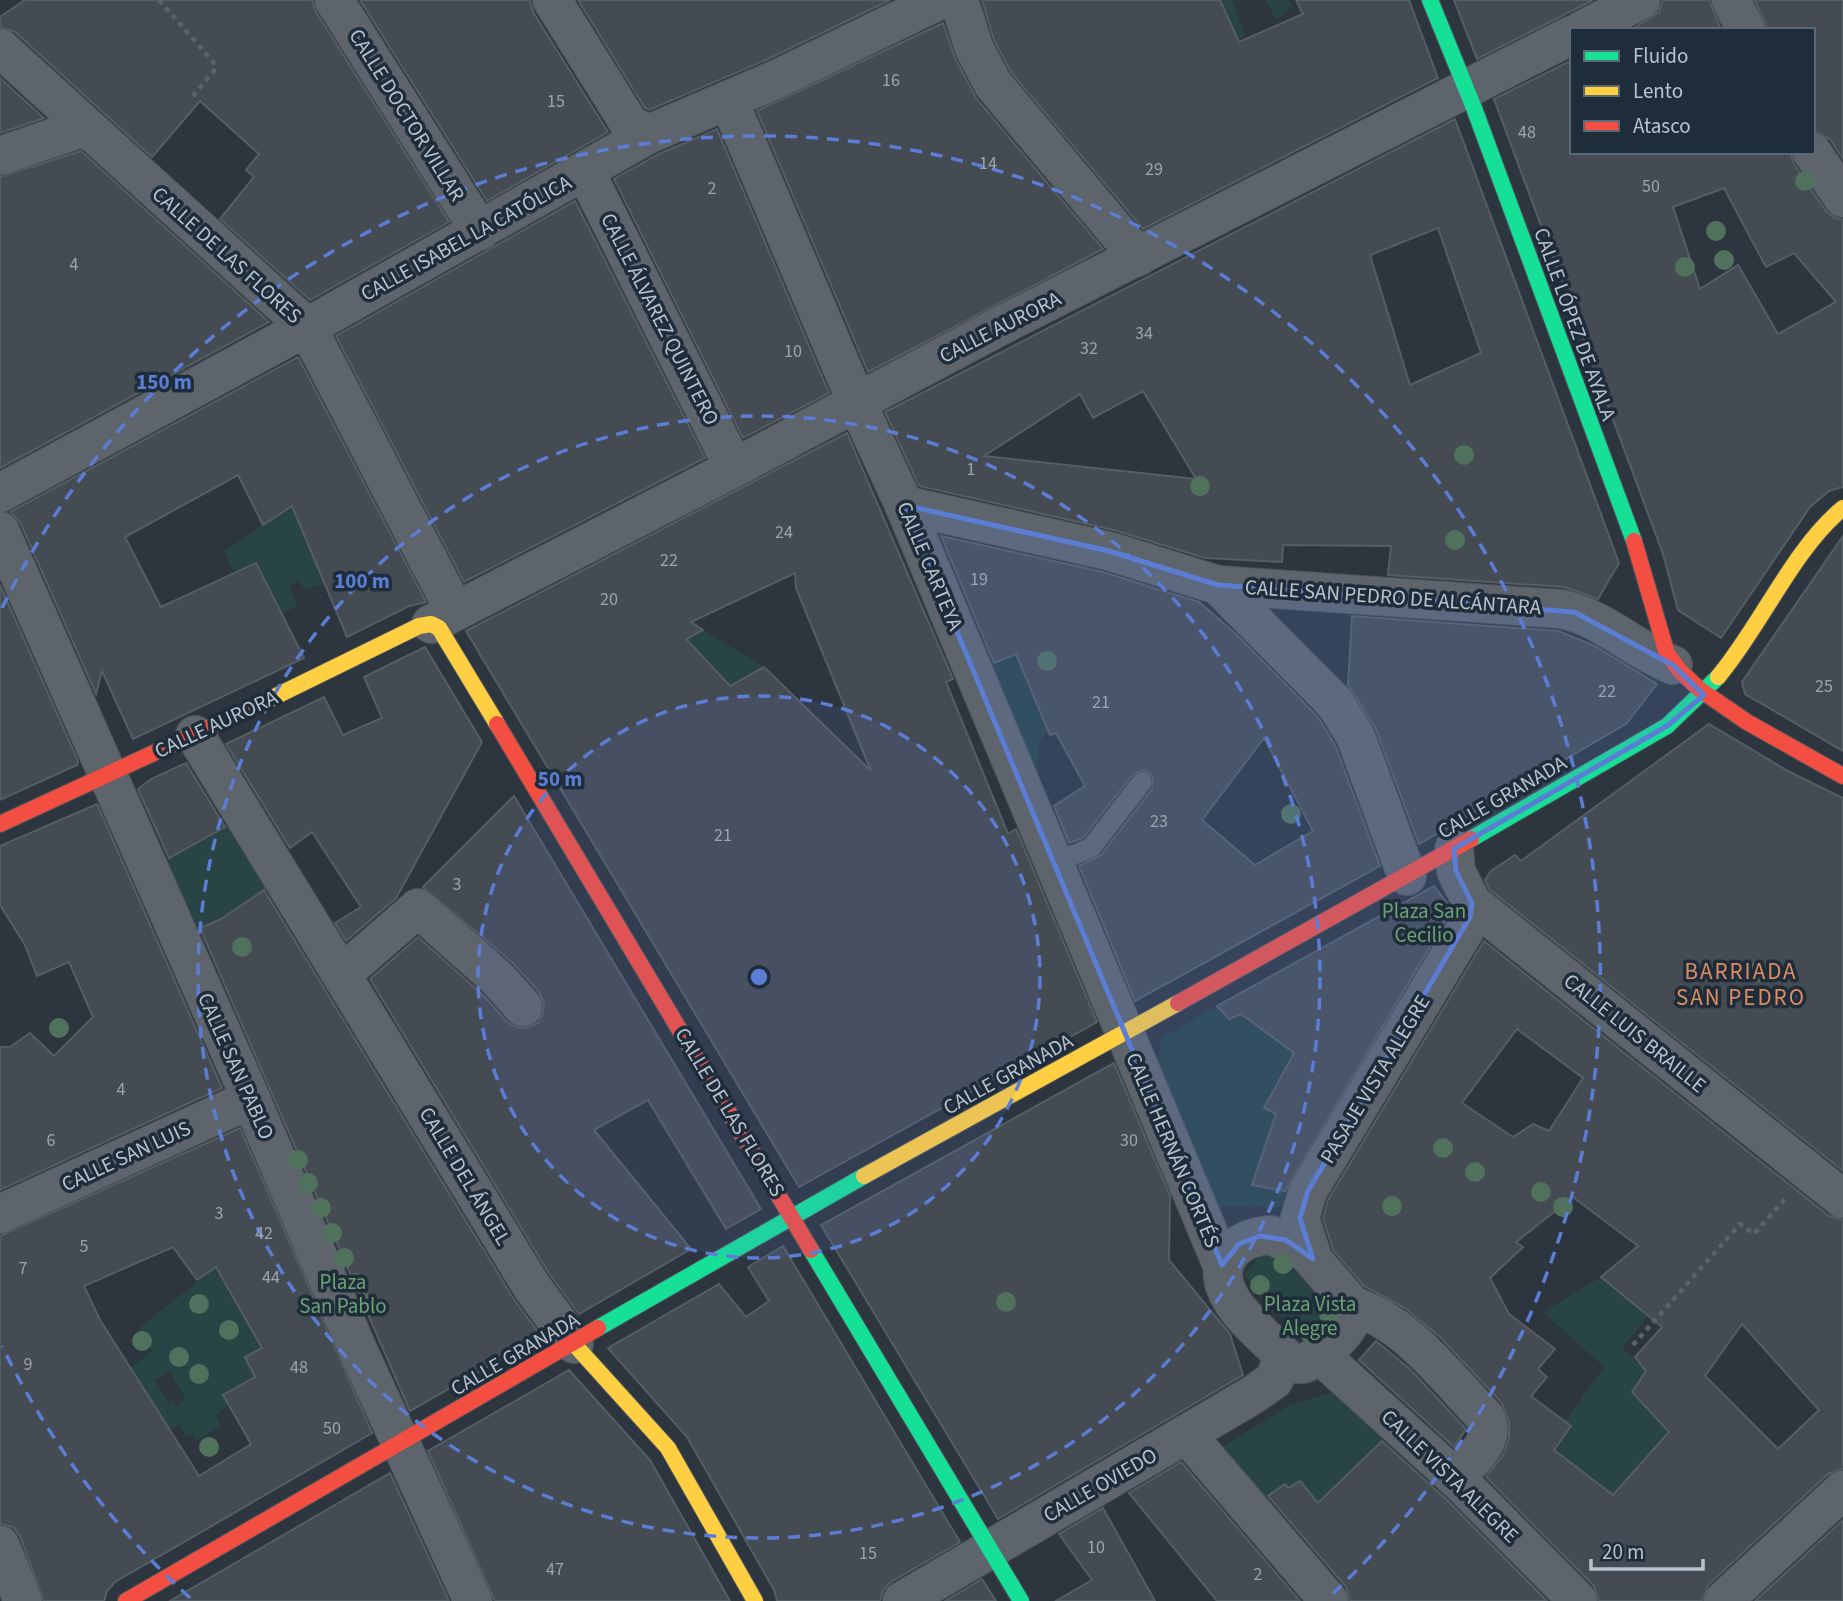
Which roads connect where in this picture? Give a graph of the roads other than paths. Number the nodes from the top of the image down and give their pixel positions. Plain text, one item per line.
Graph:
1 (334, 0) edge
2 (552, 0) edge
3 (940, 0) edge
4 (959, 0) edge
5 (1430, 0) edge
6 (1641, 0) edge
7 (1731, 0) edge
8 (1586, 28) edge
9 (1745, 28) edge
10 (1570, 36) edge
11 (0, 47) edge
12 (1466, 88) junction
13 (729, 101) junction
14 (84, 127) junction
15 (649, 134) junction
16 (1813, 154) edge
17 (0, 156) edge
18 (585, 171) junction
19 (1843, 198) edge
20 (480, 231) junction
21 (1138, 257) junction
22 (307, 327) junction
23 (857, 403) junction
24 (734, 468) junction
25 (0, 493) edge
26 (904, 505) junction
27 (1843, 508) edge
28 (0, 531) edge
29 (1218, 585) junction
30 (437, 622) junction
31 (1673, 665) junction
32 (1704, 695) junction
33 (195, 735) junction
34 (109, 774) junction
35 (1843, 776) edge
36 (1142, 782) dead end
37 (0, 824) edge
38 (1454, 849) junction
39 (1053, 863) junction
40 (1408, 876) junction
41 (1472, 903) junction
42 (342, 974) junction
43 (523, 1007) dead end
44 (1124, 1035) junction
45 (251, 1099) junction
46 (1843, 1199) edge
47 (0, 1214) edge
48 (792, 1216) junction
49 (1313, 1259) junction
50 (1222, 1265) junction
51 (1353, 1306) junction
52 (574, 1343) junction
53 (1302, 1355) junction
54 (1186, 1434) junction
55 (401, 1443) junction
56 (1455, 1478) junction
57 (1843, 1490) edge
58 (0, 1545) edge
59 (990, 1548) junction
60 (23, 1601) edge
61 (126, 1601) edge
62 (473, 1601) edge
63 (755, 1601) edge
64 (902, 1601) edge
65 (1021, 1601) edge
66 (1329, 1601) edge
67 (1578, 1601) edge
68 (1723, 1601) edge

1 - 20 street, CALLE DOCTOR VILLAR
2 - 15 street
3 - 13 street, CALLE ISABEL LA CATÓLICA
4 - 21 street
5 - 12 street, CALLE LÓPEZ DE AYALA
6 - 8 street
7 - 9 street
10 - 12 street, CALLE AURORA
11 - 14 street, CALLE DE LAS FLORES
12 - 21 street, CALLE AURORA
12 - 31 street, CALLE LÓPEZ DE AYALA
13 - 15 street, CALLE ISABEL LA CATÓLICA
13 - 23 street, CALLE CARTEYA
14 - 17 street
14 - 22 street, CALLE DE LAS FLORES
15 - 18 street, CALLE ISABEL LA CATÓLICA
16 - 19 street
18 - 20 street, CALLE ISABEL LA CATÓLICA
18 - 24 street, CALLE ÁLVAREZ QUINTERO
20 - 22 street, CALLE ISABEL LA CATÓLICA
21 - 23 street, CALLE AURORA
22 - 25 street, CALLE ISABEL LA CATÓLICA
22 - 30 street, CALLE DE LAS FLORES
23 - 24 street, CALLE AURORA
23 - 26 street, CALLE CARTEYA
24 - 30 street, CALLE AURORA
26 - 29 street, CALLE SAN PEDRO DE ALCÁNTARA
26 - 39 street, CALLE CARTEYA
27 - 32 street, CALLE GRANADA
28 - 34 street, CALLE SAN PABLO
29 - 31 street, CALLE SAN PEDRO DE ALCÁNTARA
29 - 40 street
30 - 33 street, CALLE AURORA
30 - 48 street, CALLE DE LAS FLORES
31 - 32 street, CALLE SAN PEDRO DE ALCÁNTARA
32 - 35 street, CALLE SAN PEDRO DE ALCÁNTARA
32 - 38 street, CALLE GRANADA
33 - 34 street, CALLE AURORA
33 - 42 street, CALLE DEL ÁNGEL
34 - 37 street, CALLE AURORA
34 - 45 street, CALLE SAN PABLO
36 - 39 lane
38 - 40 street, CALLE GRANADA
38 - 41 street, CALLE LUIS BRAILLE
39 - 44 street, CALLE CARTEYA
40 - 44 street, CALLE GRANADA
41 - 46 street, CALLE LUIS BRAILLE
41 - 49 street, PASAJE VISTA ALEGRE
42 - 43 street
42 - 52 street, CALLE DEL ÁNGEL
44 - 48 street, CALLE GRANADA
44 - 50 street, CALLE HERNÁN CORTÉS
45 - 47 street, CALLE SAN LUIS
45 - 55 street, CALLE SAN PABLO
48 - 52 street, CALLE GRANADA
48 - 59 street, CALLE DE LAS FLORES
49 - 50 street
49 - 51 street
50 - 53 street
51 - 53 street
51 - 56 street
52 - 55 street, CALLE GRANADA
52 - 63 street, CALLE DEL ÁNGEL
53 - 54 street, CALLE OVIEDO
53 - 56 street, CALLE VISTA ALEGRE
54 - 59 street, CALLE OVIEDO
54 - 66 street
55 - 61 street, CALLE GRANADA
55 - 62 street, CALLE SAN PABLO
56 - 67 street, CALLE VISTA ALEGRE
57 - 68 street
58 - 60 street
59 - 64 street, CALLE OVIEDO
59 - 65 street, CALLE DE LAS FLORES

